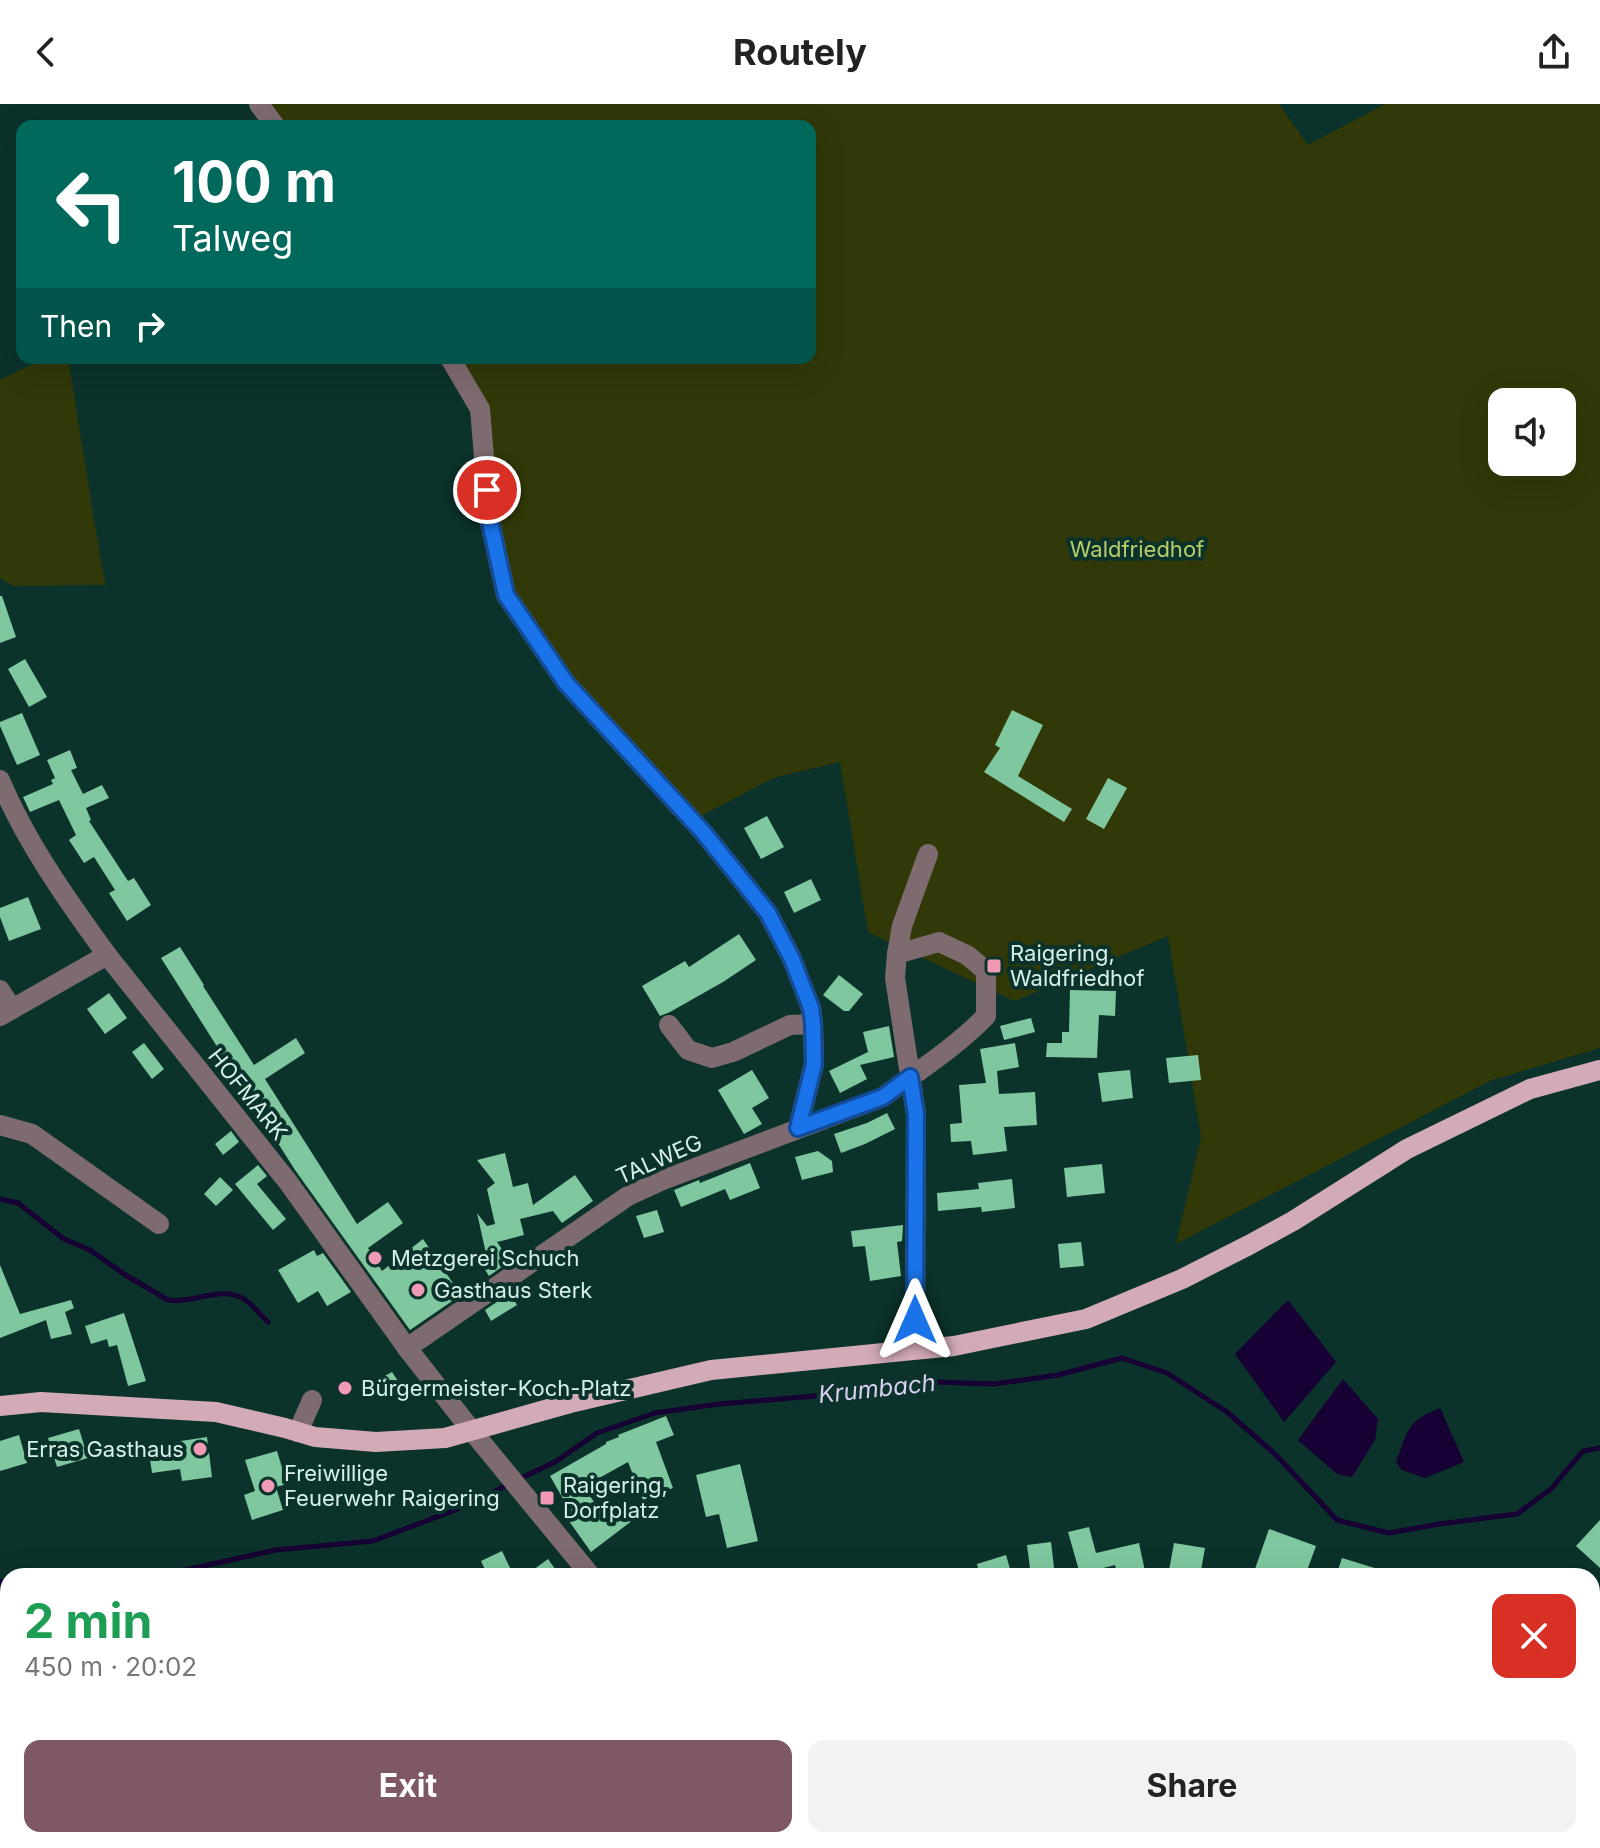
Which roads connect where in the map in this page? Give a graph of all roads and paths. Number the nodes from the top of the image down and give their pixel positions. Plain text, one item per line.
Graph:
1 (454, 364) edge
2 (0, 780) edge
3 (928, 854) dead end
4 (897, 954) junction
5 (107, 955) junction
6 (0, 990) edge
7 (6, 1012) edge
8 (813, 1024) junction
9 (669, 1025) dead end
10 (1600, 1070) edge
11 (910, 1077) junction
12 (0, 1125) edge
13 (798, 1128) junction
14 (159, 1224) dead end
15 (407, 1348) junction
16 (915, 1349) junction
17 (312, 1400) dead end
18 (0, 1406) edge
19 (472, 1431) junction
20 (298, 1432) junction
21 (584, 1568) edge

1 - 8 street
2 - 5 street, HOFMARK
3 - 4 street
4 - 11 street
4 - 11 street, TALWEG
5 - 7 street
5 - 15 street, HOFMARK
6 - 7 street
8 - 9 street
8 - 13 street
10 - 16 main road
11 - 13 street, TALWEG
11 - 16 street
12 - 14 street
13 - 15 street, TALWEG
15 - 19 street, HOFMARK
16 - 19 main road
17 - 20 street
18 - 20 main road
19 - 20 main road
19 - 21 street, HOFMARK

